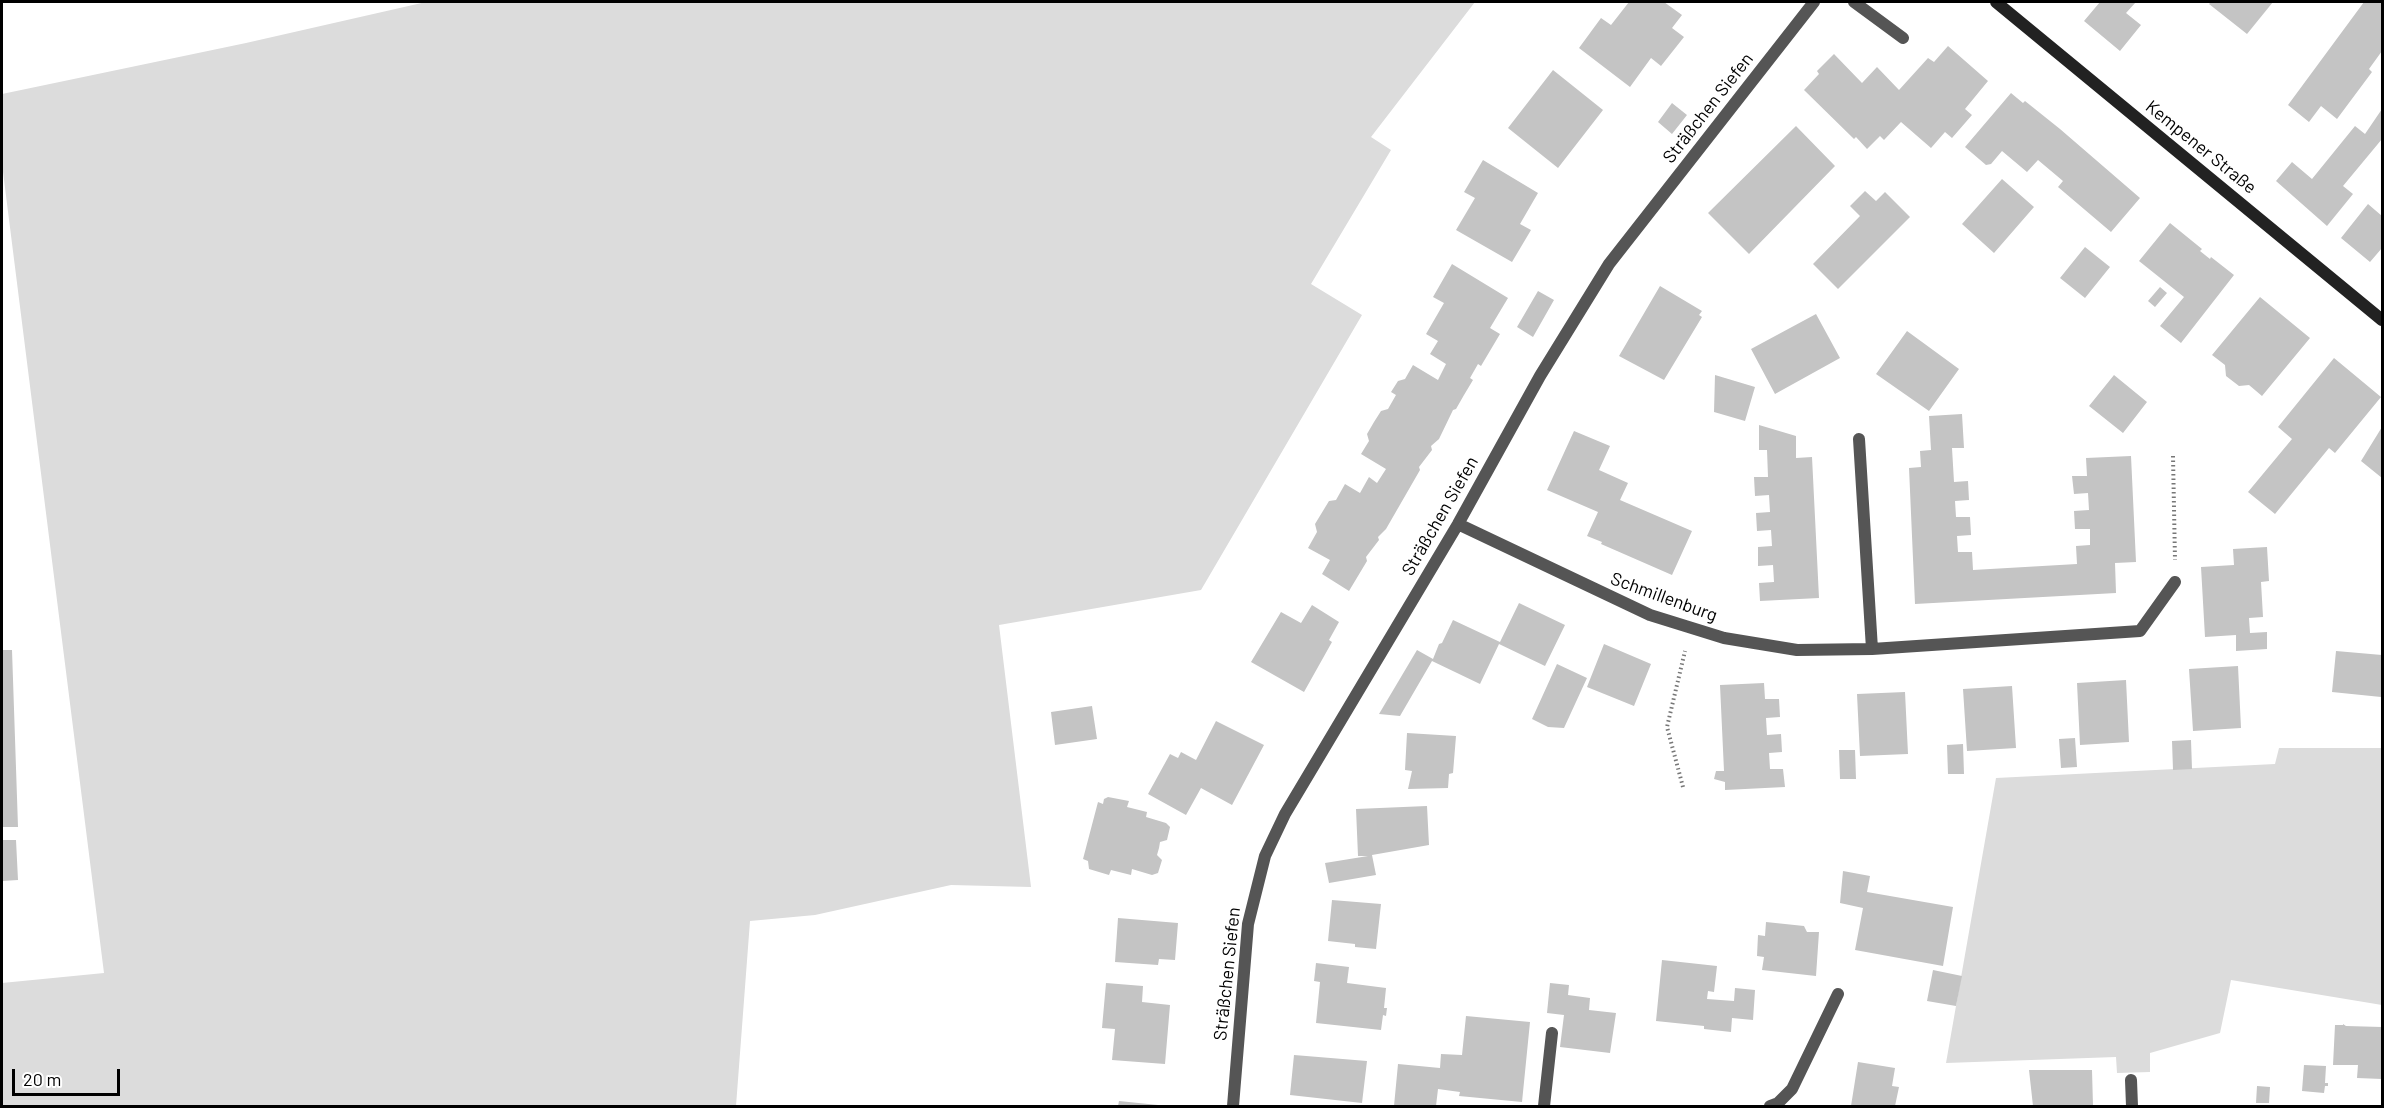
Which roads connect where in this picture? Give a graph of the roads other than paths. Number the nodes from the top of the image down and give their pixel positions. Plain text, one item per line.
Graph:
1 (1814, 2) edge
2 (1854, 2) edge
3 (1996, 2) edge
4 (1903, 38) dead end
5 (2382, 320) edge
6 (1859, 439) dead end
7 (1458, 524) junction
8 (2175, 582) road end
9 (1872, 649) junction
10 (1838, 994) dead end
11 (1552, 1033) dead end
12 (2131, 1080) dead end
13 (1233, 1107) edge
14 (1544, 1107) edge
15 (1770, 1107) edge
16 (2132, 1107) edge

1 - 7 street, Sträßchen Siefen
2 - 4 street
3 - 5 main road, Kempener Straße
6 - 9 street
7 - 9 street, Schmillenburg
7 - 13 street, Sträßchen Siefen
8 - 9 street, Schmillenburg
10 - 15 street
11 - 14 street
12 - 16 street

